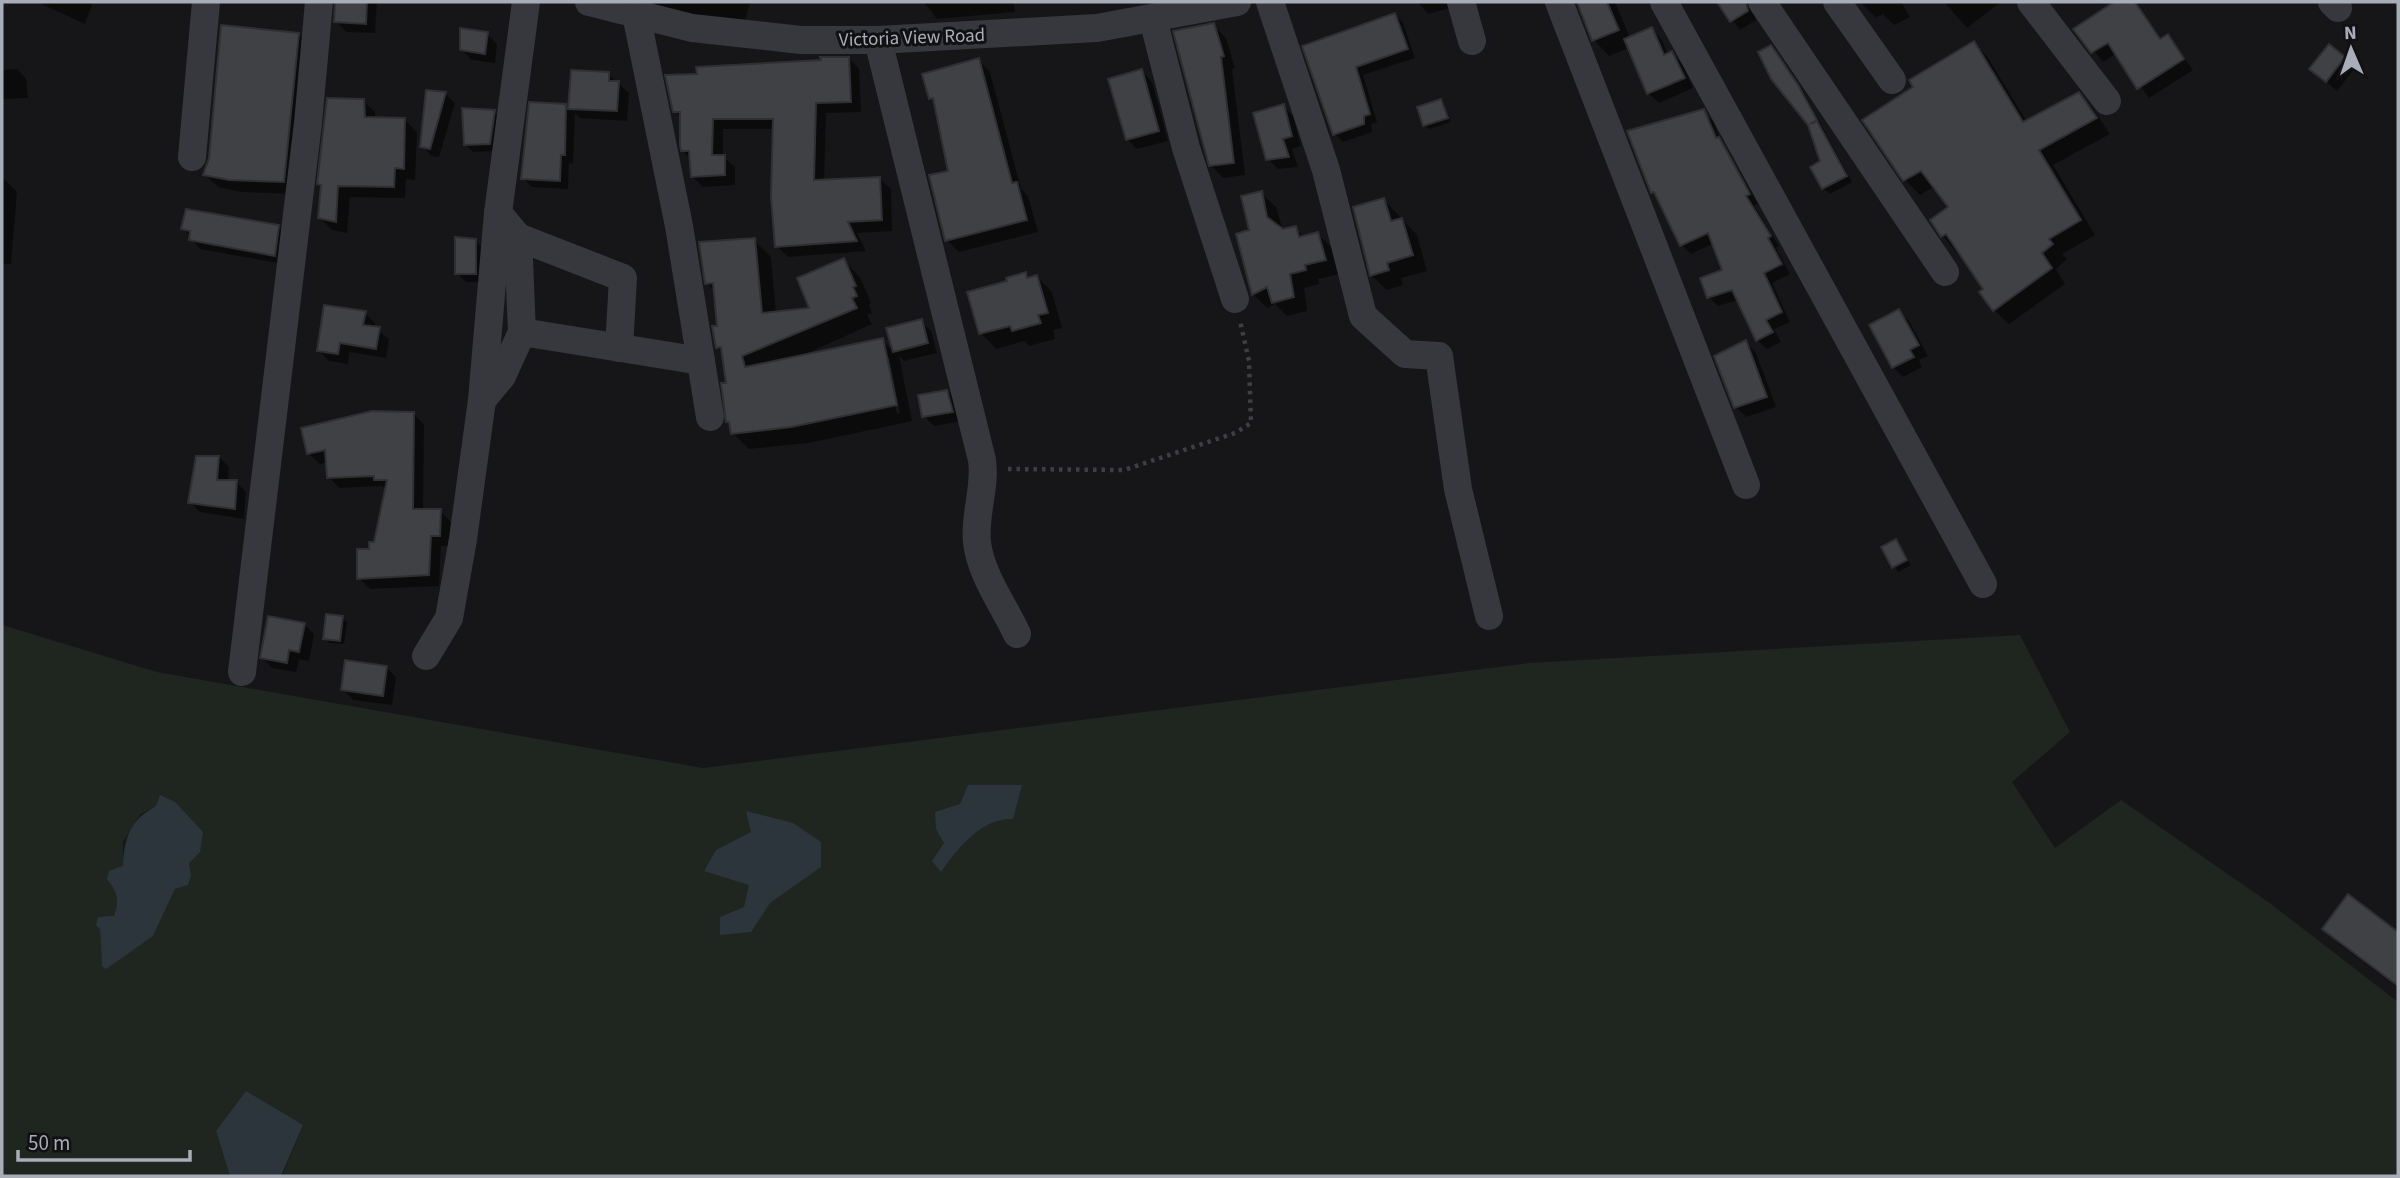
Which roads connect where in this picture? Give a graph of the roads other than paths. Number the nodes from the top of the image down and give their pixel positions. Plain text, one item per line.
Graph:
1 (206, 2) edge
2 (319, 2) edge
3 (526, 2) edge
4 (1270, 2) edge
5 (1461, 2) edge
6 (1559, 2) edge
7 (1664, 2) edge
8 (1762, 2) edge
9 (1837, 2) edge
10 (2031, 2) edge
11 (1222, 3) edge
12 (612, 5) edge
13 (1153, 19) junction
14 (878, 40) junction
15 (1472, 41) dead end
16 (1892, 80) dead end
17 (2107, 102) dead end
18 (192, 156) dead end
19 (498, 213) junction
20 (518, 237) junction
21 (1945, 272) dead end
22 (1235, 299) road end
23 (522, 332) junction
24 (619, 348) junction
25 (701, 361) junction
26 (482, 400) junction
27 (710, 417) dead end
28 (1746, 485) dead end
29 (1983, 584) dead end
30 (1489, 616) dead end
31 (1017, 634) dead end
32 (426, 656) dead end
33 (242, 672) dead end

1 - 18 street
2 - 33 street
3 - 19 street
4 - 30 street
5 - 15 street
6 - 28 street
7 - 29 street
8 - 21 street
9 - 16 street
10 - 17 street
11 - 13 street, Victoria View Road
12 - 14 street, Victoria View Road
12 - 25 street
13 - 14 street, Victoria View Road
13 - 22 street
14 - 31 street
19 - 20 street
19 - 26 street
20 - 23 street
20 - 24 street
23 - 24 street
23 - 26 street
24 - 25 street
25 - 27 street
26 - 32 street

